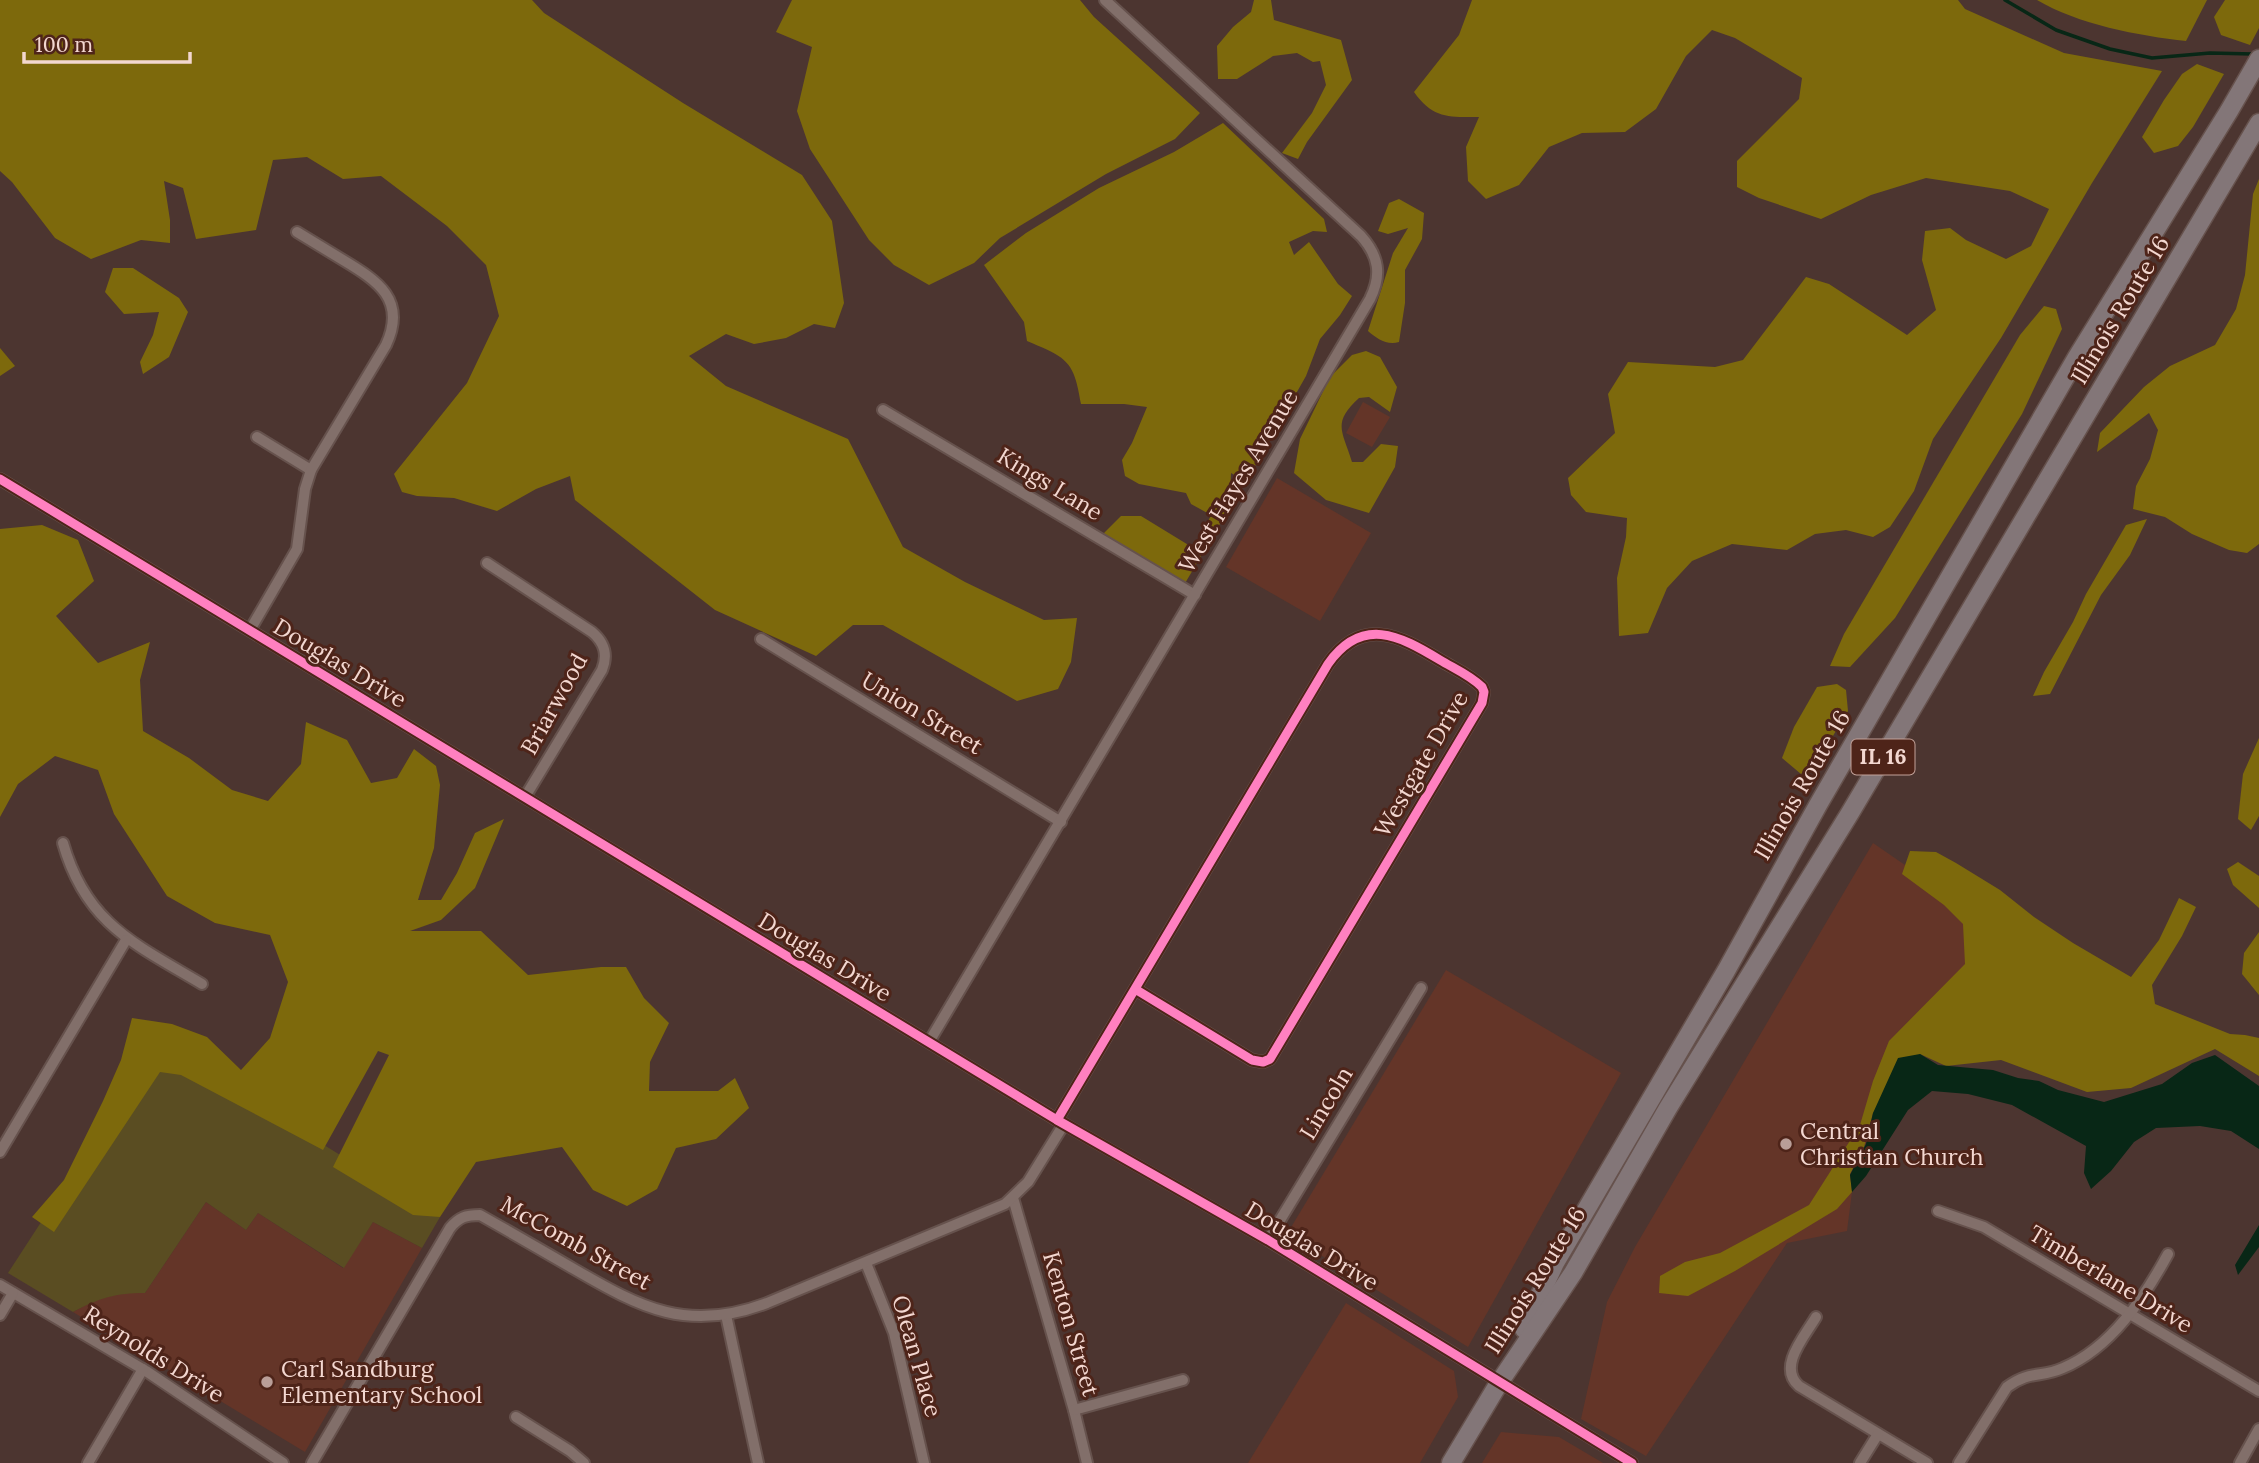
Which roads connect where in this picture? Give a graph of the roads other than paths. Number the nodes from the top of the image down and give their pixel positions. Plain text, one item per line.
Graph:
1 (1105, 0) edge
2 (2259, 59) edge
3 (2258, 124) edge
4 (297, 232) dead end
5 (883, 410) dead end
6 (257, 438) dead end
7 (312, 470) junction
8 (0, 479) edge
9 (487, 563) dead end
10 (1195, 595) junction
11 (250, 631) junction
12 (761, 639) dead end
13 (525, 797) junction
14 (1061, 822) junction
15 (63, 843) dead end
16 (127, 940) junction
17 (202, 984) dead end
18 (1421, 988) dead end
19 (1135, 989) junction
20 (929, 1042) junction
21 (1060, 1122) junction
22 (0, 1152) edge
23 (1013, 1198) junction
24 (1938, 1211) dead end
25 (1268, 1240) junction
26 (2168, 1254) dead end
27 (866, 1262) junction
28 (0, 1285) edge
29 (13, 1293) junction
30 (0, 1315) edge
31 (726, 1315) junction
32 (2128, 1315) junction
33 (1816, 1317) dead end
34 (143, 1369) junction
35 (1183, 1380) dead end
36 (1499, 1383) junction
37 (2259, 1391) edge
38 (1074, 1410) junction
39 (516, 1417) dead end
40 (2259, 1429) edge
41 (1878, 1434) junction
42 (88, 1463) edge
43 (284, 1463) edge
44 (312, 1463) edge
45 (584, 1463) edge
46 (758, 1463) edge
47 (923, 1463) edge
48 (1087, 1463) edge
49 (1451, 1463) edge
50 (1632, 1463) edge
51 (1860, 1463) edge
52 (1927, 1463) edge
53 (1959, 1463) edge
54 (2240, 1463) edge

1 - 10 street, West Hayes Avenue
2 - 36 main road, Illinois Route 16 / IL 16
3 - 36 main road, Illinois Route 16 / IL 16
4 - 7 street
5 - 10 street, Kings Lane
6 - 7 street
7 - 11 street
8 - 11 street, Douglas Drive
9 - 13 street, Briarwood
10 - 14 street, West Hayes Avenue
11 - 13 street, Douglas Drive
12 - 14 street, Union Street
13 - 20 street, Douglas Drive
14 - 20 street, West Hayes Avenue
15 - 16 street
16 - 17 street
16 - 22 street
18 - 25 street, Lincoln
19 - 19 street, Westgate Drive
19 - 21 street, Westgate Drive
20 - 21 street, Douglas Drive
21 - 23 street, McComb Street
21 - 25 street, Douglas Drive
23 - 27 street, McComb Street
23 - 38 street, Kenton Street
24 - 32 street, Timberlane Drive
25 - 36 street, Douglas Drive
26 - 32 street
27 - 31 street, McComb Street
27 - 47 street, Olean Place
28 - 29 street, Reynolds Drive
29 - 30 street
29 - 34 street, Reynolds Drive
31 - 44 street, McComb Street
31 - 46 street
32 - 37 street, Timberlane Drive
32 - 53 street
33 - 41 street
34 - 42 street
34 - 43 street, Reynolds Drive
35 - 38 street
36 - 49 main road, IL 16
36 - 50 street, Douglas Drive
38 - 48 street, Kenton Street
39 - 45 street
40 - 54 street
41 - 51 street
41 - 52 street

